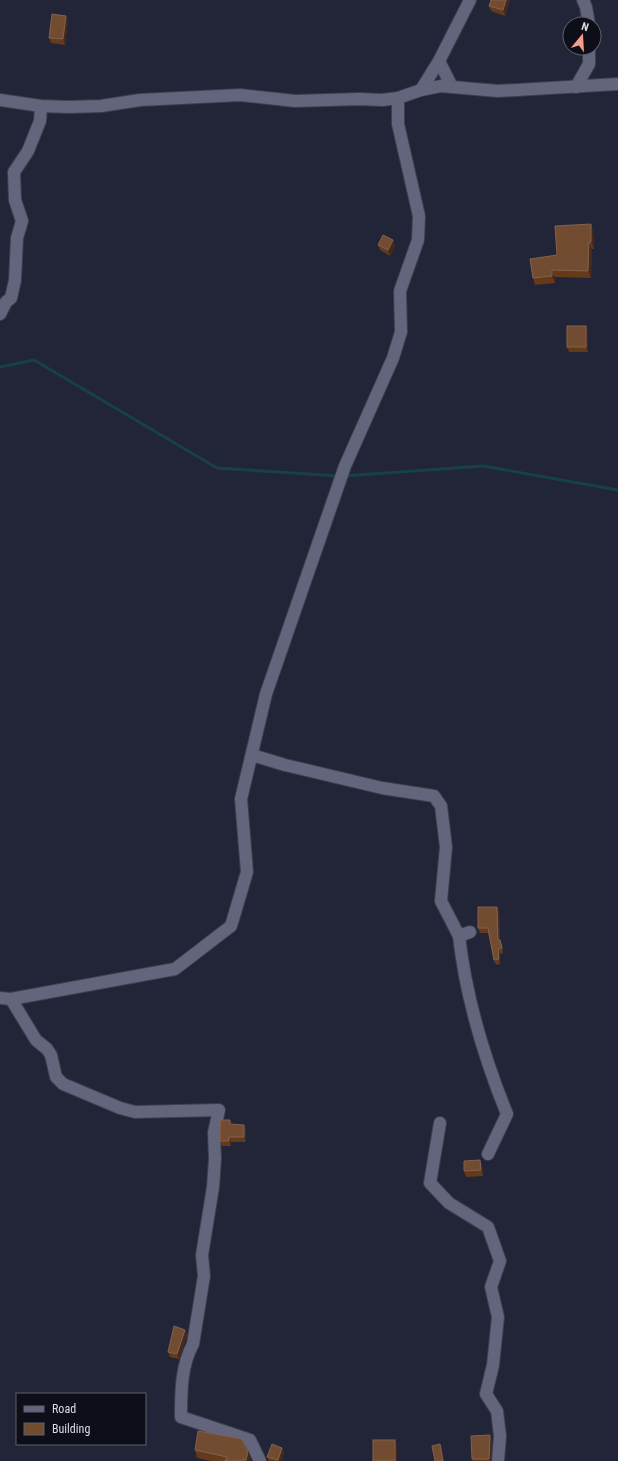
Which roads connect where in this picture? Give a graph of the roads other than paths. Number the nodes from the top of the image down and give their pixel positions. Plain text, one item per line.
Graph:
1 (470, 0) edge
2 (583, 0) edge
3 (588, 16) edge
4 (589, 56) edge
5 (439, 61) junction
6 (618, 84) edge
7 (452, 87) junction
8 (576, 87) junction
9 (422, 90) junction
10 (398, 98) junction
11 (0, 100) edge
12 (41, 106) junction
13 (0, 314) edge
14 (252, 755) junction
15 (5, 998) edge
16 (440, 1123) dead end
17 (488, 1154) dead end
18 (260, 1461) edge
19 (498, 1461) edge

1 - 5 street
2 - 3 street
4 - 8 street
5 - 7 street
5 - 9 street
6 - 8 street
7 - 8 street
7 - 9 street
9 - 10 street
10 - 12 street
10 - 14 street
11 - 12 street
12 - 13 street
14 - 15 street
14 - 17 street
15 - 18 street
16 - 19 street

